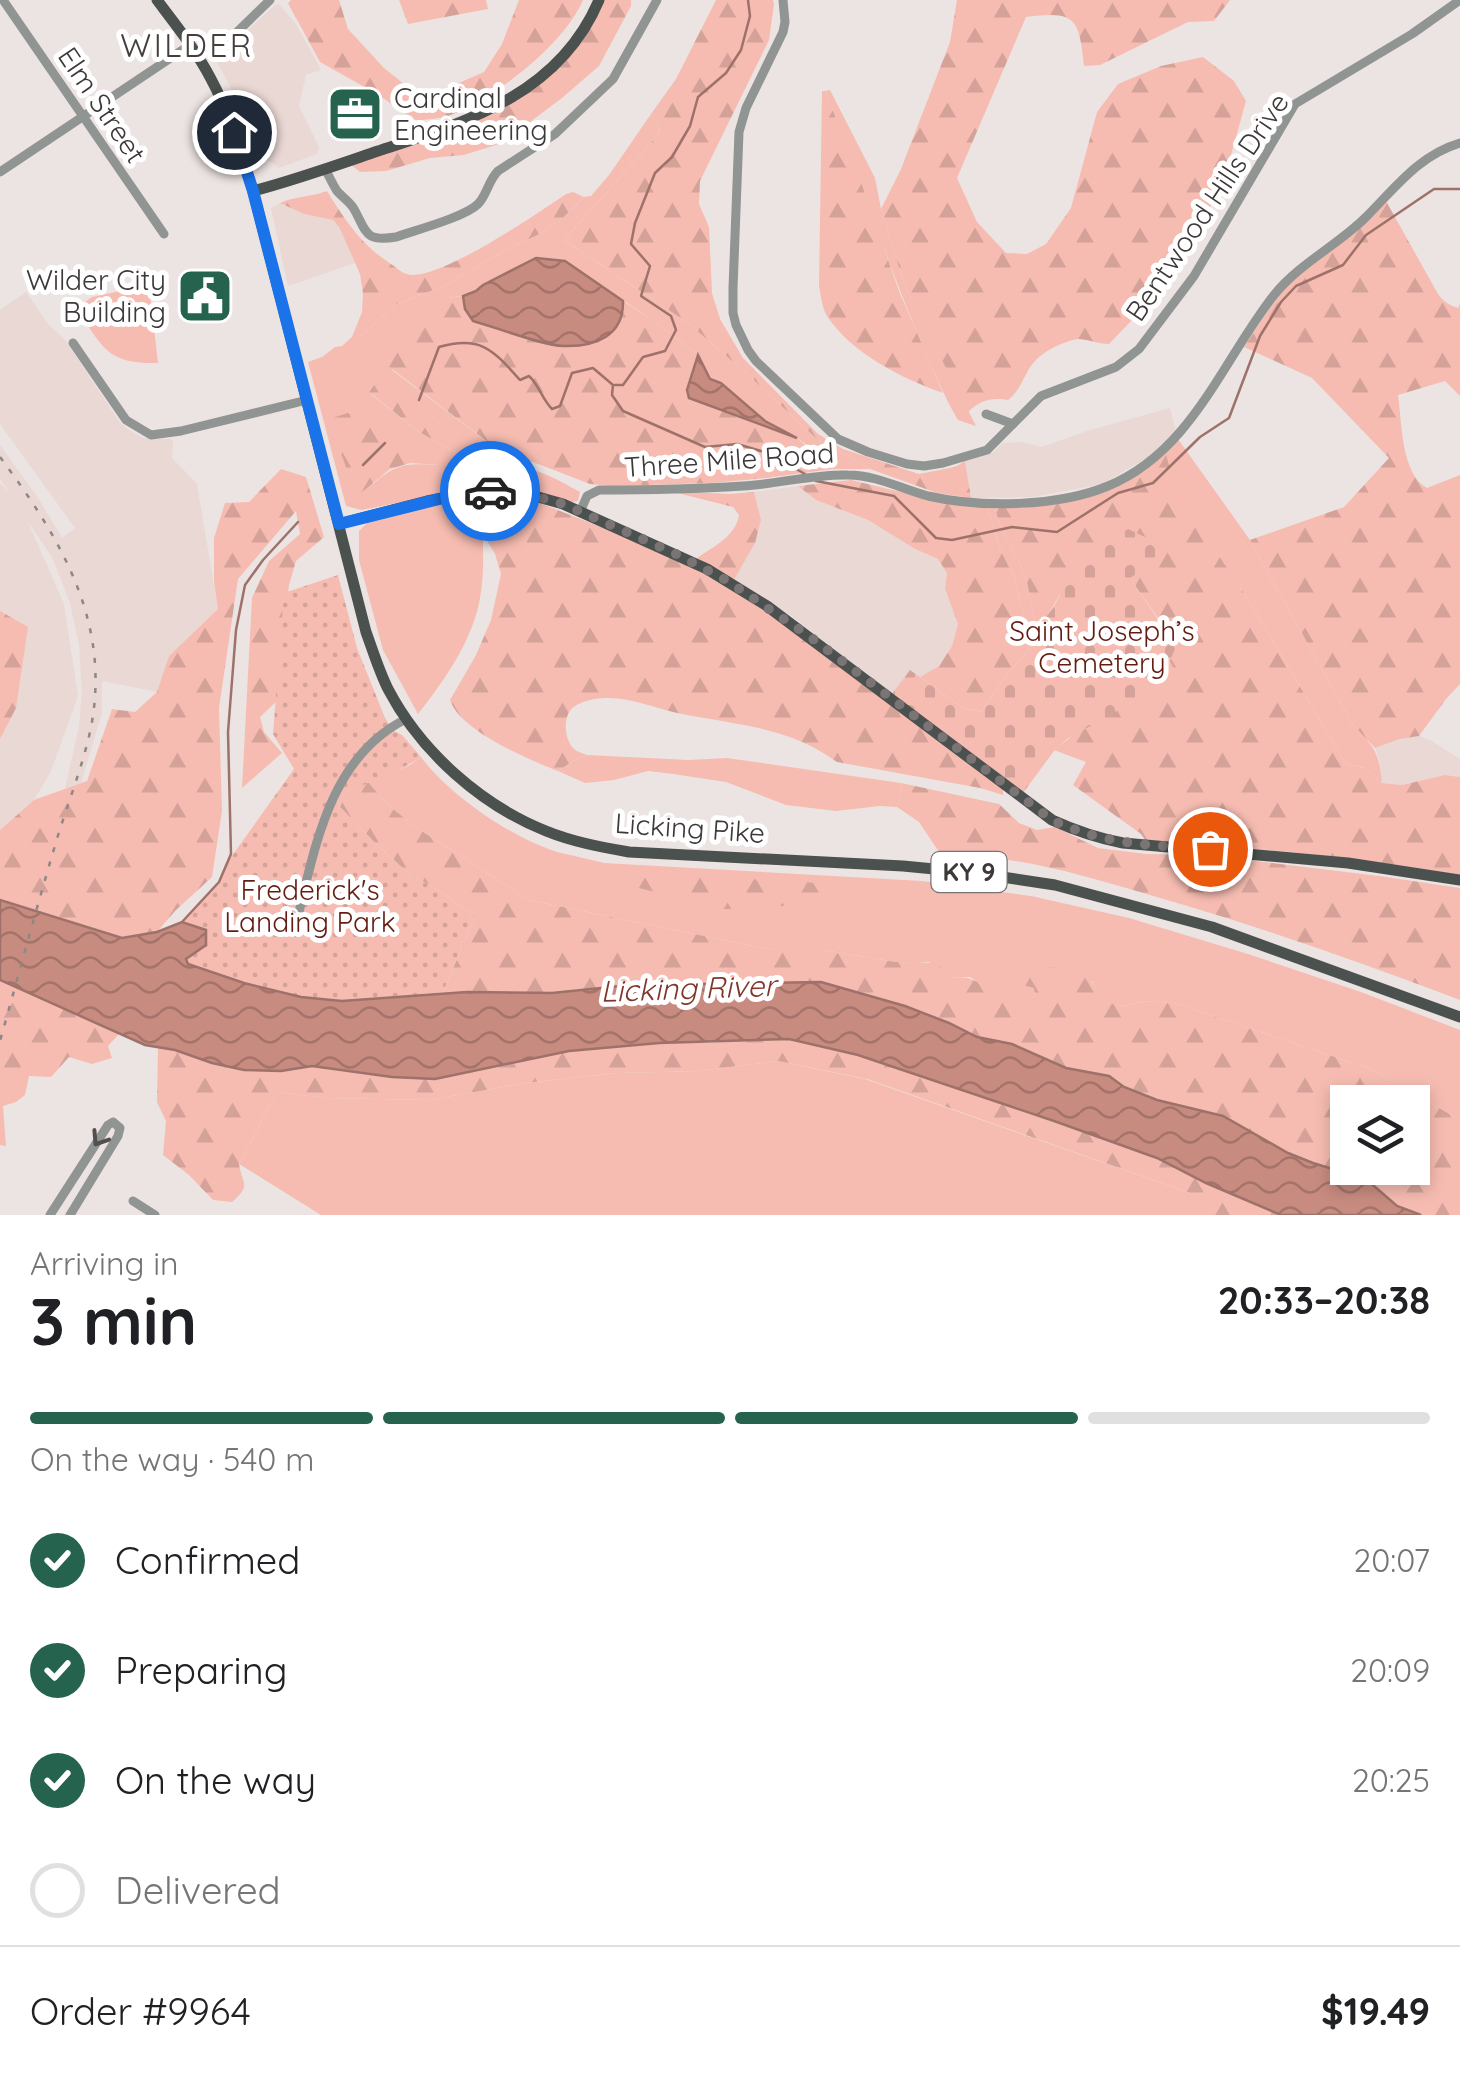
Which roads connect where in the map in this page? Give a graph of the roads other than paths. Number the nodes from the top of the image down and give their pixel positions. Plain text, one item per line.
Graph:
1 (3, 0) edge
2 (156, 0) edge
3 (270, 0) edge
4 (598, 0) edge
5 (657, 0) edge
6 (783, 0) edge
7 (1460, 0) edge
8 (194, 50) junction
9 (83, 116) junction
10 (1460, 143) edge
11 (325, 170) junction
12 (0, 172) edge
13 (253, 191) junction
14 (164, 234) dead end
15 (73, 342) dead end
16 (307, 400) junction
17 (986, 414) dead end
18 (1013, 424) junction
19 (580, 512) junction
20 (339, 524) junction
21 (406, 719) junction
22 (1460, 880) edge
23 (294, 932) dead end
24 (1460, 1017) edge
25 (133, 1200) dead end
26 (50, 1215) edge
27 (70, 1215) edge
28 (155, 1215) edge

1 - 9 street, Elm Street
2 - 8 main road, Licking Pike / KY 9
3 - 8 street
4 - 11 main road
5 - 11 street
6 - 18 street, Bentwood Hills Drive
7 - 18 street, Bentwood Hills Drive
8 - 9 street
8 - 13 main road, Licking Pike / KY 9
9 - 12 street
9 - 14 street, Elm Street
10 - 19 street, Three Mile Road
11 - 13 main road
13 - 16 main road, Licking Pike / KY 9
15 - 16 street
16 - 20 main road, Licking Pike / KY 9
17 - 18 street
19 - 20 main road
19 - 22 main road
20 - 21 main road, Licking Pike / KY 9
21 - 23 street
21 - 24 main road, Licking Pike / KY 9
25 - 28 street
27 -> 26 street

